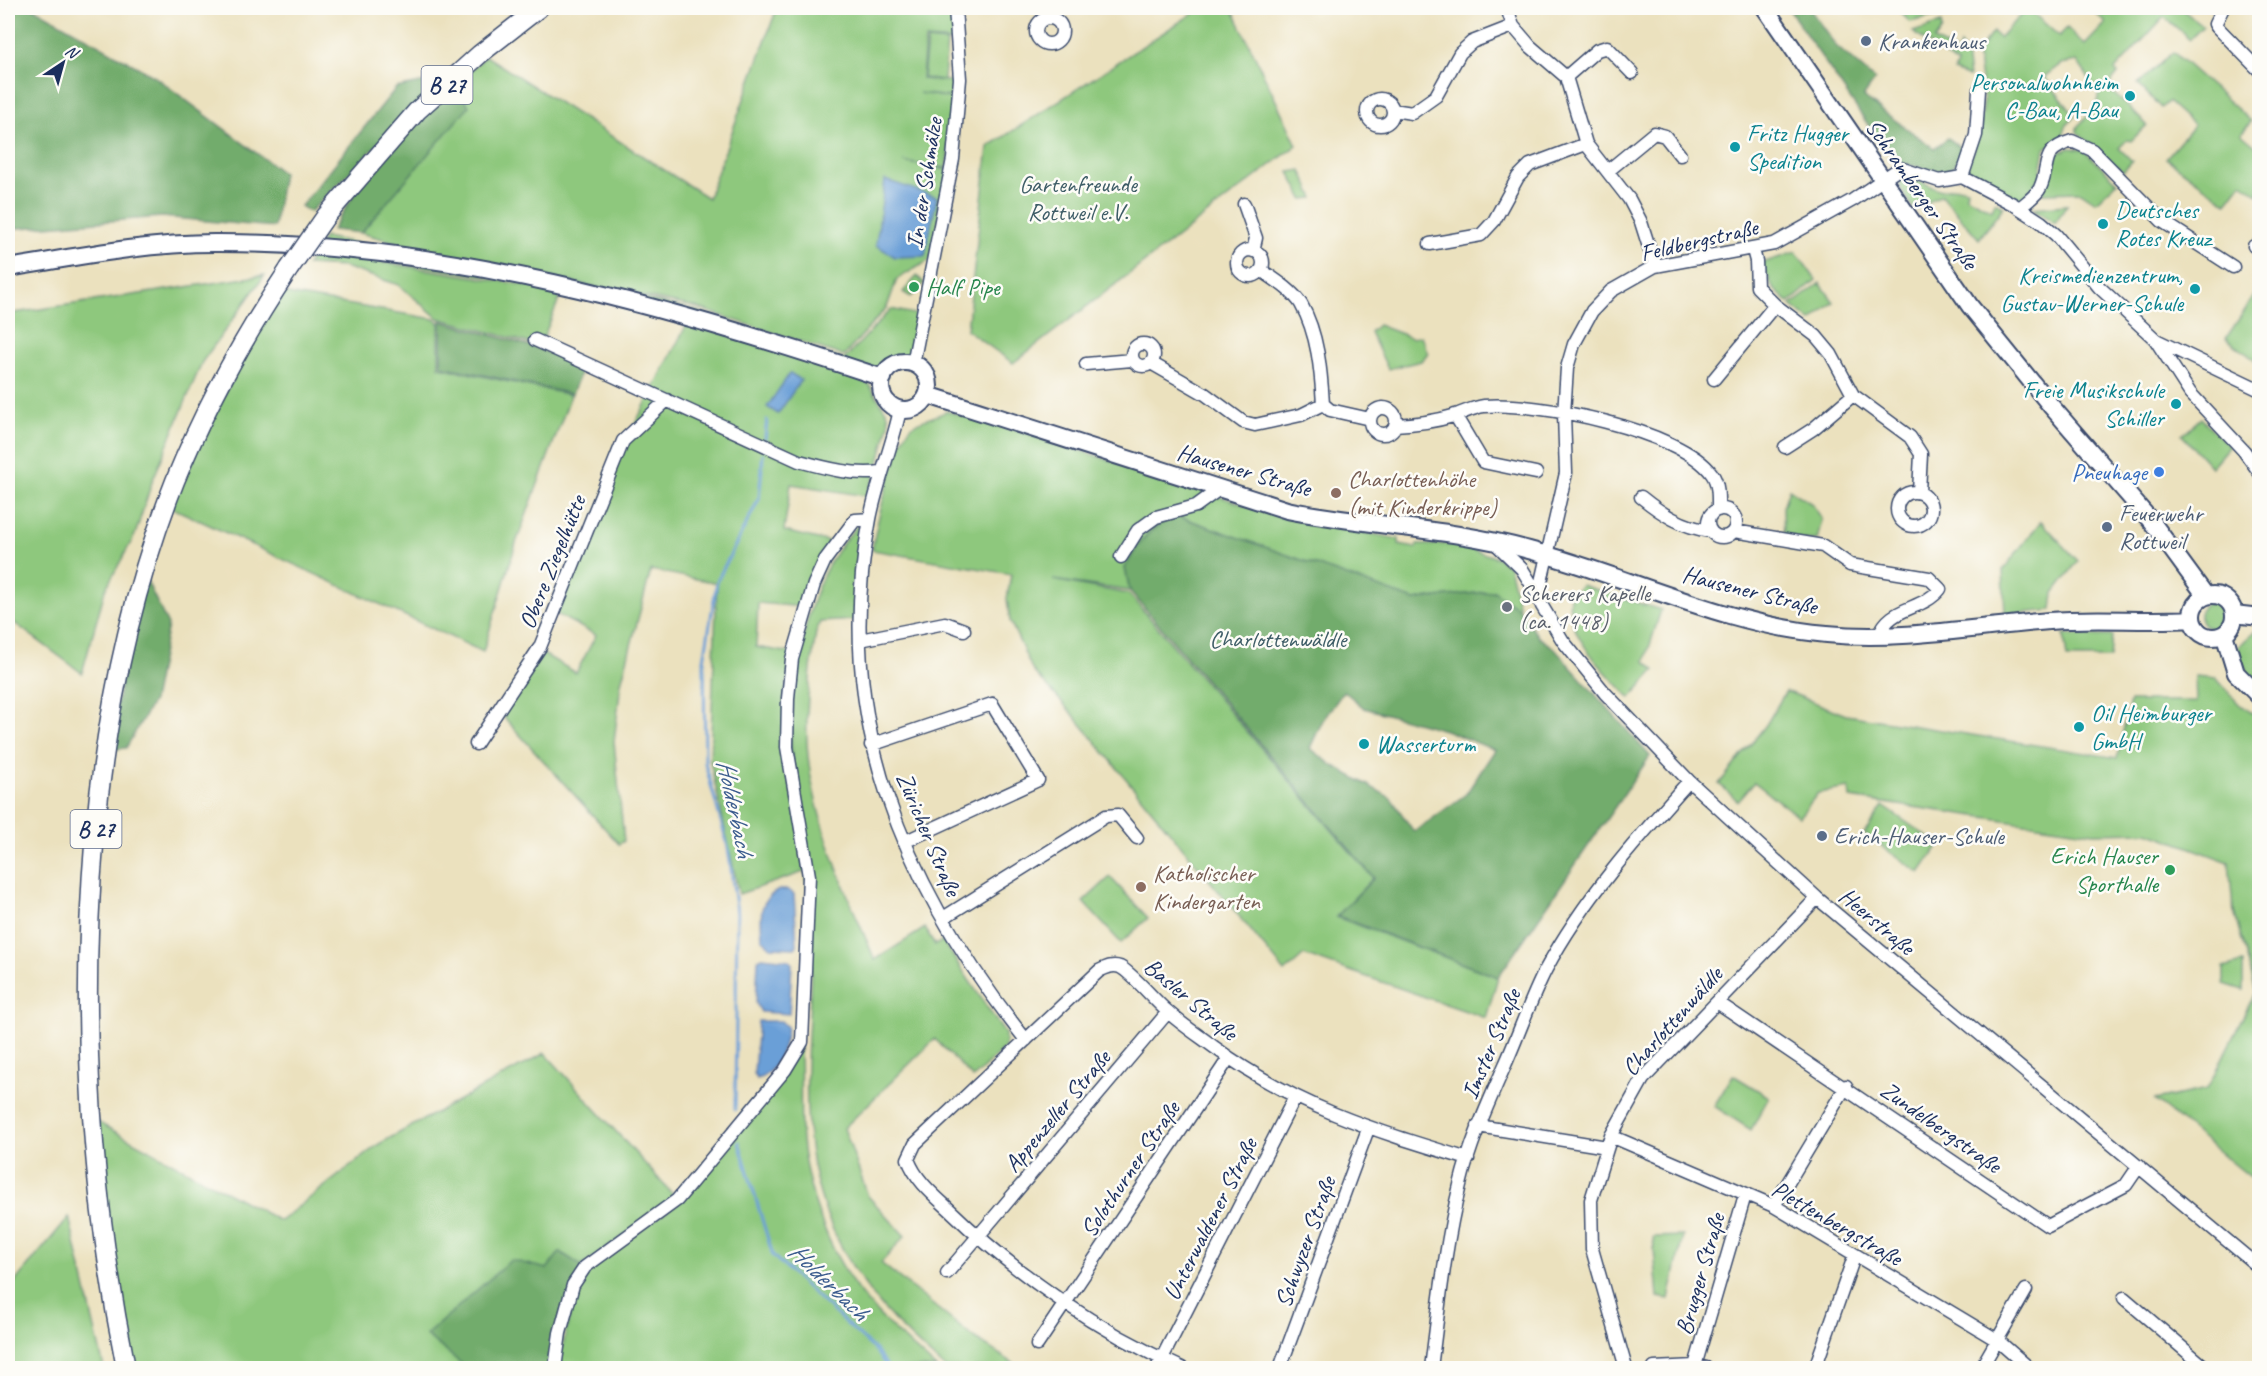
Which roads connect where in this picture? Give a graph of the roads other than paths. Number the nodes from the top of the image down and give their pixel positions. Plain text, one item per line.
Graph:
1 (538, 8) edge
2 (955, 8) edge
3 (1036, 8) edge
4 (1507, 8) edge
5 (1765, 8) edge
6 (2223, 8) edge
7 (1039, 22) dead end
8 (1512, 26) junction
9 (2259, 71) edge
10 (1632, 73) dead end
11 (1566, 77) junction
12 (1979, 90) dead end
13 (1393, 110) dead end
14 (1586, 144) junction
15 (1680, 155) dead end
16 (1609, 170) junction
17 (1962, 177) junction
18 (1882, 179) junction
19 (1244, 204) dead end
20 (2020, 208) junction
21 (1431, 244) dead end
22 (1753, 250) junction
23 (1253, 251) junction
24 (1655, 266) junction
25 (2233, 267) dead end
26 (8, 268) edge
27 (1261, 270) junction
28 (1775, 305) junction
29 (2155, 339) junction
30 (535, 340) dead end
31 (1132, 360) junction
32 (1151, 363) junction
33 (913, 364) junction
34 (1086, 364) dead end
35 (883, 378) junction
36 (1714, 379) dead end
37 (2259, 390) edge
38 (928, 395) junction
39 (1853, 395) junction
40 (667, 400) junction
41 (1323, 405) junction
42 (900, 410) junction
43 (1564, 414) junction
44 (1455, 415) junction
45 (1370, 419) junction
46 (1395, 424) junction
47 (1785, 447) dead end
48 (881, 472) junction
49 (1536, 473) dead end
50 (2259, 473) edge
51 (1218, 490) junction
52 (1919, 492) dead end
53 (1641, 497) dead end
54 (1718, 510) junction
55 (870, 519) junction
56 (1710, 531) junction
57 (1734, 531) junction
58 (1495, 542) junction
59 (1547, 555) junction
60 (1121, 557) dead end
61 (1538, 595) junction
62 (2206, 596) junction
63 (2234, 614) junction
64 (2259, 617) edge
65 (2192, 619) junction
66 (964, 630) dead end
67 (2224, 634) junction
68 (1880, 636) junction
69 (860, 640) junction
70 (2259, 697) edge
71 (477, 744) dead end
72 (871, 745) junction
73 (1689, 781) junction
74 (1137, 838) dead end
75 (904, 842) junction
76 (1817, 898) junction
77 (943, 918) junction
78 (1717, 1002) junction
79 (1168, 1012) junction
80 (1026, 1040) junction
81 (1229, 1058) junction
82 (1846, 1086) junction
83 (1295, 1097) junction
84 (1478, 1126) junction
85 (1368, 1129) junction
86 (1609, 1141) junction
87 (1468, 1159) junction
88 (2139, 1166) junction
89 (1745, 1195) junction
90 (1774, 1206) junction
91 (977, 1237) junction
92 (1854, 1257) junction
93 (2259, 1268) edge
94 (947, 1273) dead end
95 (2026, 1290) dead end
96 (2124, 1298) dead end
97 (1066, 1303) junction
98 (1997, 1340) junction
99 (1037, 1345) dead end
100 (1160, 1364) edge
101 (1701, 1367) edge
102 (126, 1368) edge
103 (555, 1368) edge
104 (1182, 1368) edge
105 (1280, 1368) edge
106 (1431, 1368) edge
107 (1626, 1368) edge
108 (1654, 1368) edge
109 (1815, 1368) edge
110 (1981, 1368) edge
111 (2030, 1368) edge
112 (2206, 1368) edge

1 - 102 main road, B 27, bridge
2 - 33 street, In der Schmälze
3 - 7 street
4 - 8 street
5 - 18 main road, Schramberger Straße
6 - 9 street
8 - 11 street
8 - 13 street
10 - 11 street
11 - 14 street
12 - 17 street
14 - 16 street
14 - 21 street
15 - 16 street
16 - 24 street
17 - 18 street, Feldbergstraße
17 - 20 street
18 - 22 street, Feldbergstraße
18 - 62 main road, Schramberger Straße
19 - 23 street
20 - 25 street
20 - 29 street
22 - 24 street, Feldbergstraße
22 - 28 street
23 - 27 street
23 - 27 street
24 - 43 street, Feldbergstraße
26 - 35 main road
27 - 41 street
28 - 36 street
28 - 39 street
29 - 37 street
29 - 50 street
30 - 40 street
31 - 32 street
31 - 32 street
31 - 34 street
32 - 41 street
33 - 35 main road
33 - 38 main road
35 - 42 main road
38 - 42 main road
38 - 51 main road, Hausener Straße
39 - 47 street
39 - 52 street
40 - 48 street
40 - 71 street, Obere Ziegelhütte
41 - 45 street
42 - 48 street, Züricher Straße
43 - 44 street
43 - 54 street
43 - 59 street, Feldbergstraße
44 - 46 street
44 - 49 street
45 - 46 street
45 - 46 street
48 - 55 street, Züricher Straße
51 - 58 main road, Hausener Straße
51 - 60 street
53 - 56 street
54 - 56 street
54 - 57 street
55 - 69 street, Züricher Straße
55 - 103 street
56 - 57 street
57 - 68 street
58 - 59 main road, Hausener Straße
58 - 61 street, Heerstraße
59 - 61 street
59 - 68 main road, Hausener Straße
61 - 73 street, Heerstraße
62 - 63 main road
62 - 65 main road
63 - 64 main road
63 - 67 main road
65 - 67 main road
65 - 68 main road, Hausener Straße
66 - 69 street
67 - 70 main road
69 - 72 street, Züricher Straße
72 - 75 street, Züricher Straße
72 - 75 street
73 - 76 street, Heerstraße
73 - 84 street, Imster Straße
74 - 77 street
75 - 77 street, Züricher Straße
76 - 78 street, Charlottenwäldle
76 - 88 street, Heerstraße
77 - 80 street, Züricher Straße
78 - 82 street, Zundelbergstraße
78 - 86 street, Charlottenwäldle
79 - 80 street, Basler Straße
79 - 81 street, Basler Straße
79 - 91 street, Appenzeller Straße
80 - 91 street, Basler Straße
81 - 83 street, Basler Straße
81 - 97 street, Solothurner Straße
82 - 88 street, Zundelbergstraße
82 - 90 street
83 - 85 street, Basler Straße
83 - 100 street, Unterwaldener Straße
84 - 86 street, Plettenbergstraße
84 - 87 street, Imster Straße
85 - 87 street, Basler Straße
85 - 105 street, Schwyzer Straße
86 - 89 street, Plettenbergstraße
86 - 107 street, Charlottenwäldle
87 - 106 street, Imster Straße
88 - 93 street, Heerstraße
89 - 90 street, Plettenbergstraße
89 - 101 street, Brugger Straße
90 - 92 street, Plettenbergstraße
91 - 94 street
91 - 97 street, Basler Straße
92 - 98 street, Plettenbergstraße
92 - 109 street
95 - 98 street
96 - 112 street
97 - 99 street
97 - 100 street, Basler Straße
98 - 110 street
98 - 111 street, Plettenbergstraße
100 - 104 street, Basler Straße
101 - 108 street, Brugger Straße

